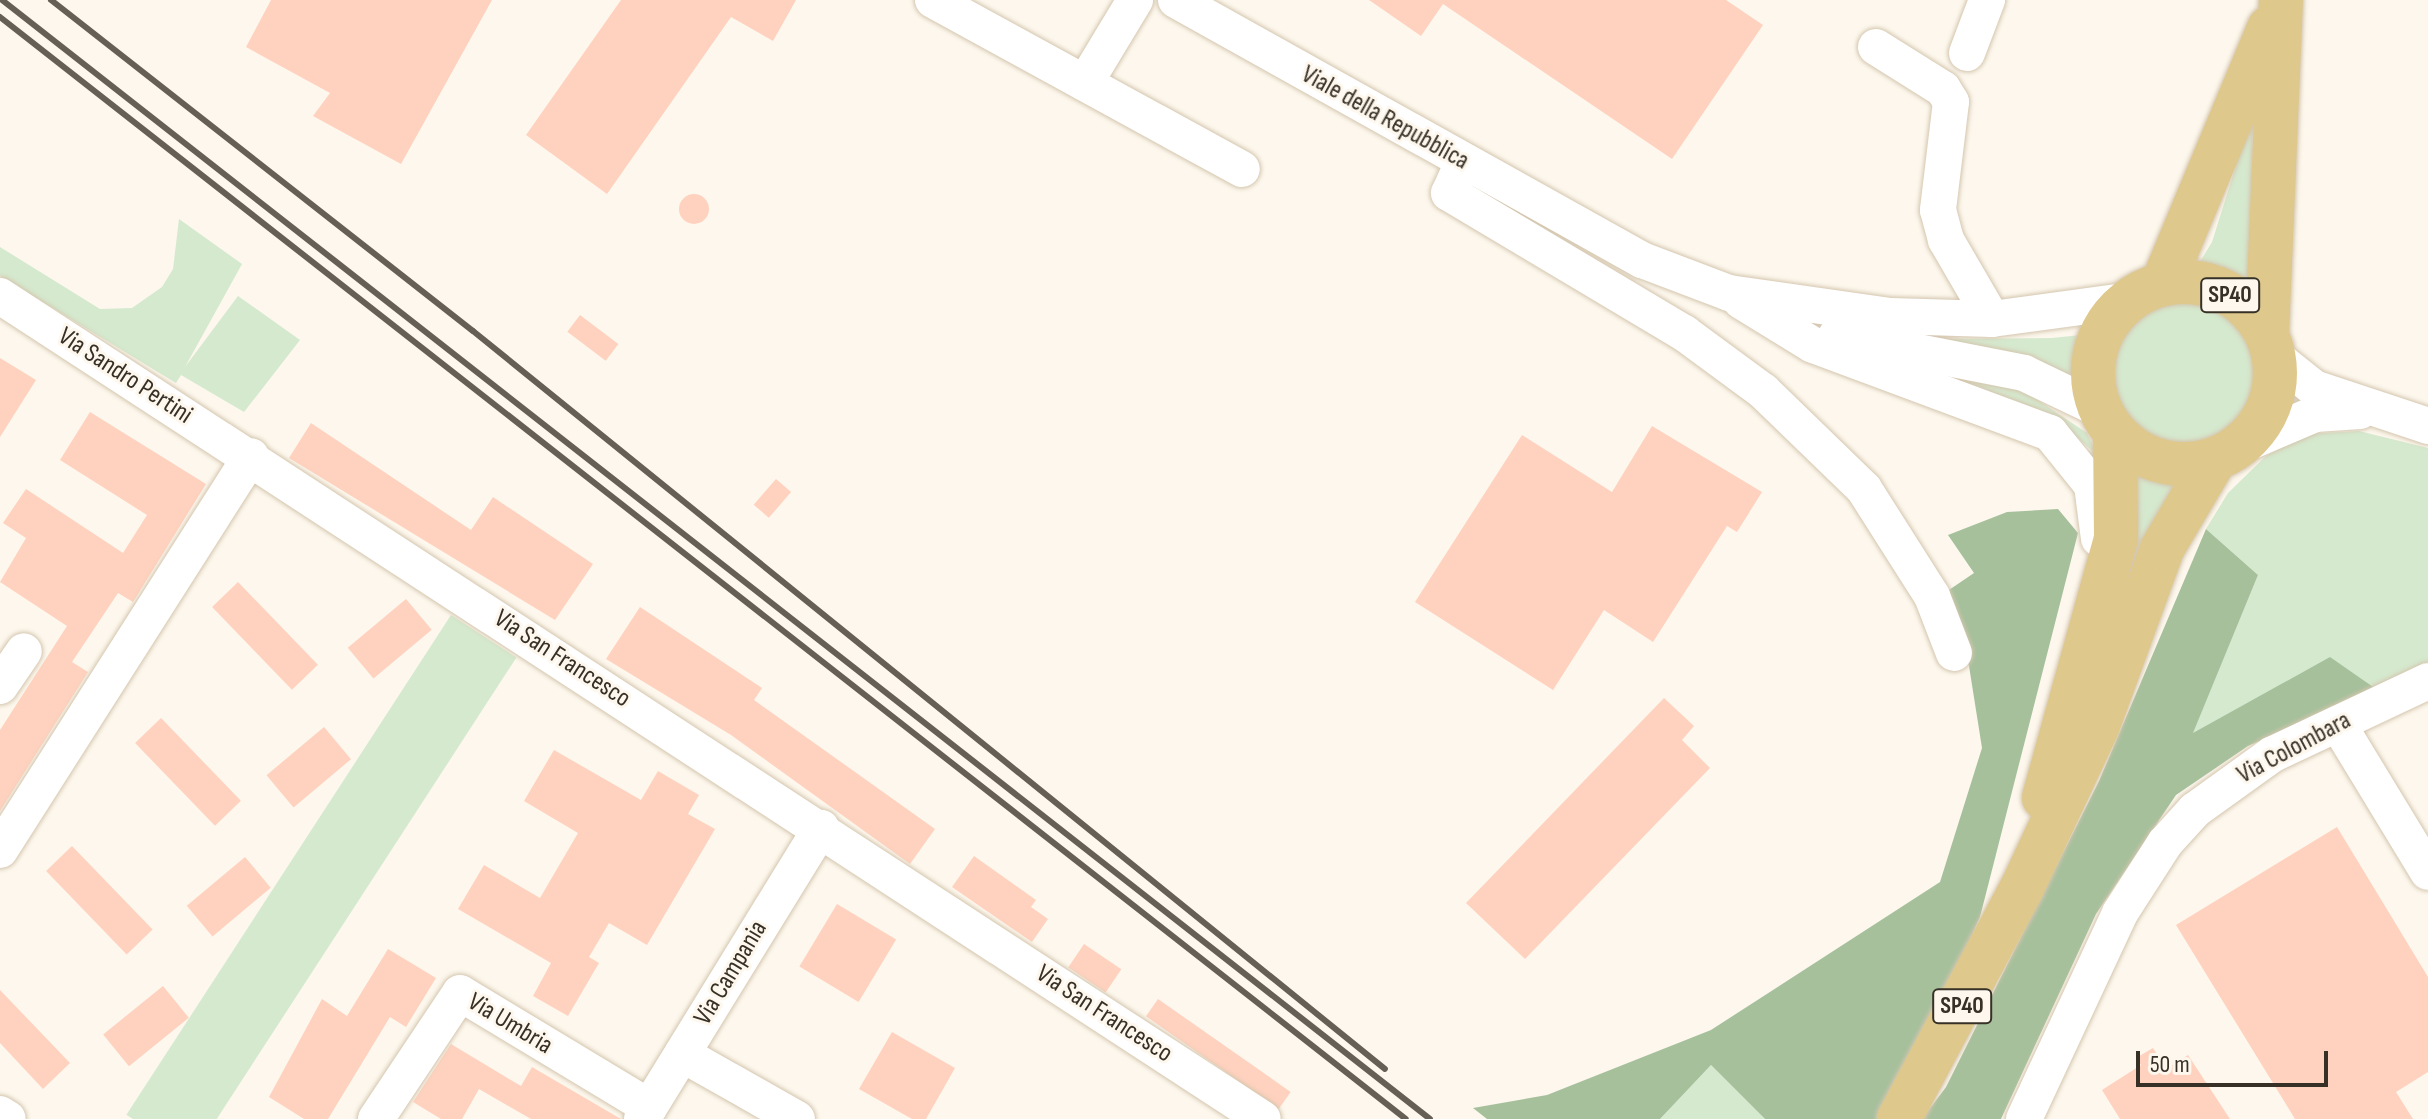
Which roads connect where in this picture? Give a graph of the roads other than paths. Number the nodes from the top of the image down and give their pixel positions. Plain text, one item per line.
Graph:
1 (933, 0) edge
2 (1135, 0) edge
3 (1176, 0) edge
4 (1987, 0) edge
5 (2281, 0) edge
6 (1876, 47) dead end
7 (1967, 53) dead end
8 (1085, 83) junction
9 (1463, 162) junction
10 (1242, 169) dead end
11 (1642, 260) junction
12 (2144, 292) junction
13 (1729, 293) junction
14 (0, 296) edge
15 (1628, 297) junction
16 (1992, 319) junction
17 (1787, 329) junction
18 (2270, 344) junction
19 (2385, 409) junction
20 (2107, 422) junction
21 (2428, 426) edge
22 (2227, 453) junction
23 (251, 456) junction
24 (2100, 607) junction
25 (24, 651) dead end
26 (1954, 653) dead end
27 (2428, 681) edge
28 (0, 686) edge
29 (2338, 724) junction
30 (821, 828) junction
31 (0, 850) edge
32 (2428, 872) edge
33 (2021, 890) junction
34 (682, 1054) junction
35 (646, 1113) edge
36 (0, 1114) edge
37 (8, 1119) edge
38 (376, 1119) edge
39 (797, 1119) edge
40 (1263, 1119) edge
41 (1899, 1119) edge
42 (2024, 1119) edge

1 - 8 street
2 - 8 street
3 - 9 street, Viale della Repubblica
4 - 7 street
5 - 12 main road, SP40
5 - 18 main road, SP40
6 - 16 street
8 - 10 street
9 - 11 street, Viale della Repubblica
9 - 15 street
11 - 13 street, Viale della Repubblica
11 - 15 street
12 - 16 street
12 - 18 main road, SP40
12 - 20 main road, SP40
13 - 16 street
13 - 17 street
14 - 23 street, Via Sandro Pertini
15 - 26 street
17 - 20 street
17 - 24 street
18 - 19 street
18 - 22 main road, SP40
19 - 21 street
19 - 22 street
20 - 22 main road
20 - 24 main road, SP40
22 - 33 main road, SP40
23 - 30 street, Via San Francesco
23 - 31 street
24 - 33 main road, SP40
25 - 28 street
27 - 29 street, Via Colombara
29 - 32 street
29 - 42 street, Via Colombara
30 - 34 street, Via Campania
30 - 40 street, Via San Francesco
33 - 41 main road, SP40
34 - 35 street, Via Campania
34 - 39 street
35 - 38 street, Via Umbria
36 - 37 street

